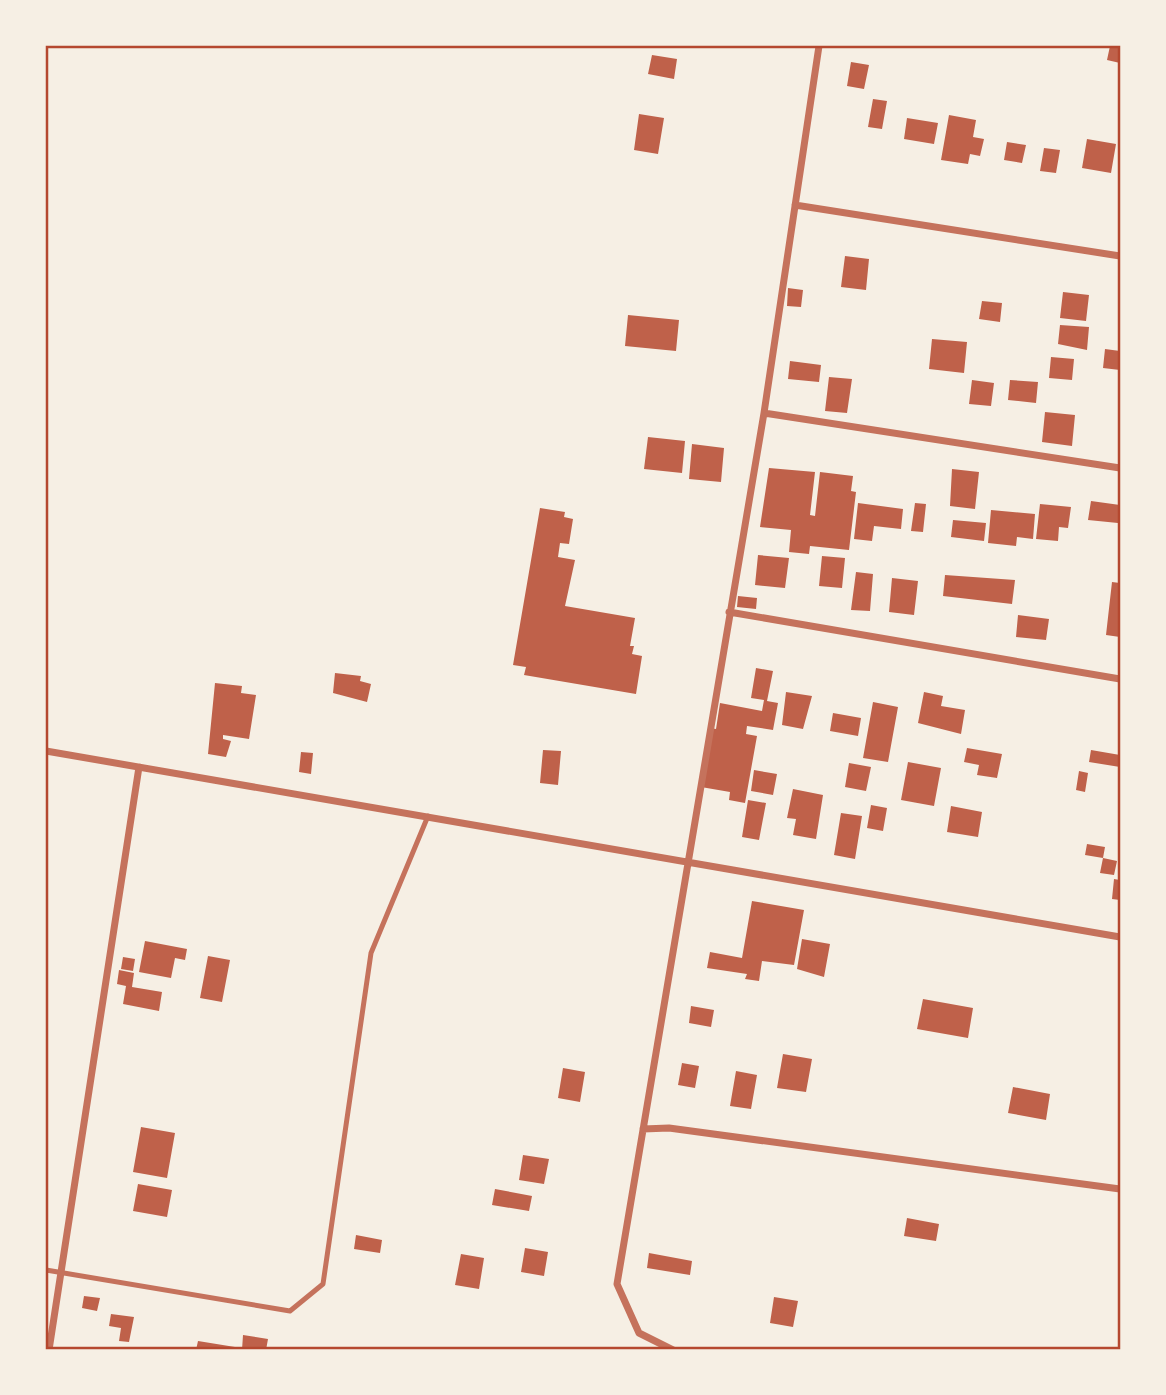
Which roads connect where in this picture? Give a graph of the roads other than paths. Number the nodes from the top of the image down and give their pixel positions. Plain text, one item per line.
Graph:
1 (819, 46) edge
2 (795, 205) junction
3 (1121, 256) edge
4 (764, 413) junction
5 (1121, 468) edge
6 (729, 612) junction
7 (1121, 679) edge
8 (46, 751) edge
9 (139, 767) junction
10 (428, 816) junction
11 (687, 860) junction
12 (1121, 937) edge
13 (643, 1129) junction
14 (1121, 1189) edge
15 (46, 1270) edge
16 (61, 1272) junction
17 (49, 1349) edge
18 (673, 1349) edge

1 - 2 street
2 - 3 street
2 - 4 street
4 - 5 street
4 - 6 street
6 - 7 street
6 - 11 street
8 - 9 street
9 - 10 street
9 - 16 street
10 - 11 street
10 - 16 lane
11 - 12 street
11 - 13 street
13 - 14 street
13 - 18 street
15 - 16 lane
16 - 17 street

